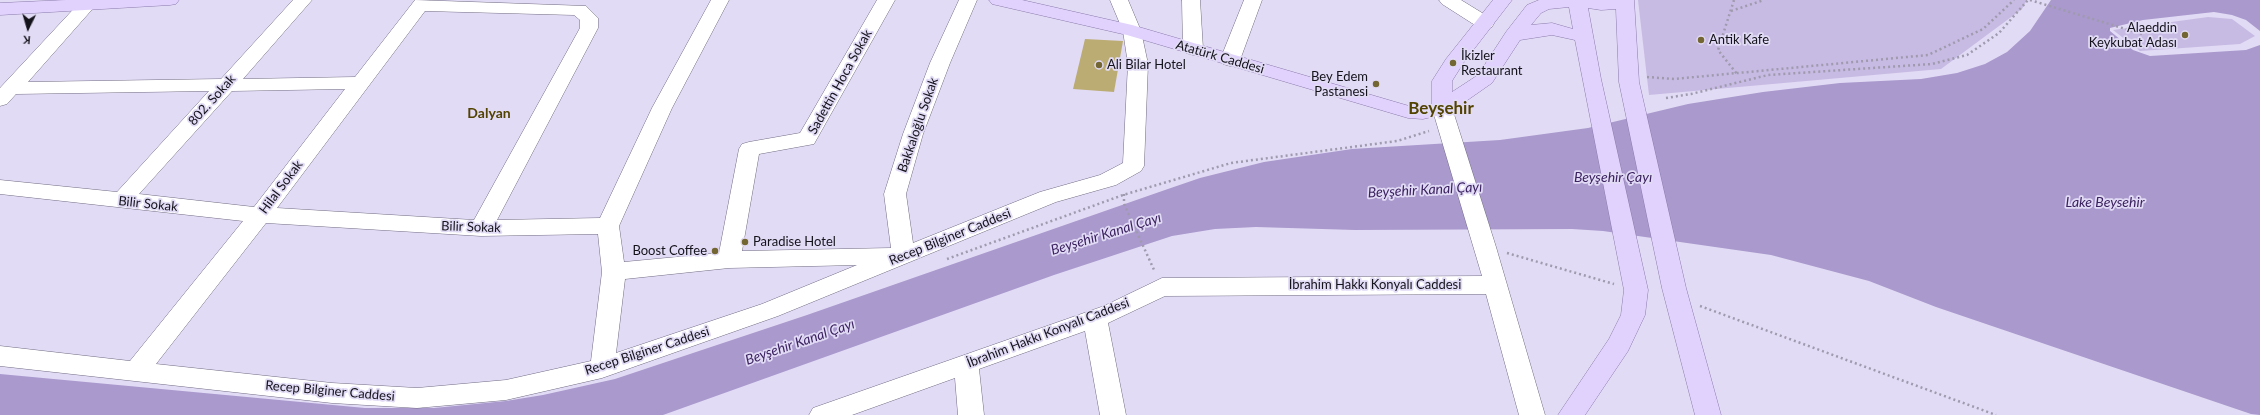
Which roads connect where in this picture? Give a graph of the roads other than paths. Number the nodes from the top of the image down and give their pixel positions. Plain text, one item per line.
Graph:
1 (170, 0) edge
2 (303, 0) edge
3 (720, 0) edge
4 (886, 0) edge
5 (968, 0) edge
6 (998, 0) edge
7 (1119, 0) edge
8 (1191, 0) edge
9 (1254, 0) edge
10 (1448, 0) edge
11 (1503, 0) edge
12 (1577, 0) edge
13 (1626, 1) edge
14 (423, 2) edge
15 (1026, 3) edge
16 (87, 5) junction
17 (0, 9) edge
18 (1485, 23) junction
19 (1132, 31) junction
20 (1513, 36) junction
21 (1584, 37) junction
22 (1193, 49) junction
23 (1230, 60) junction
24 (361, 83) junction
25 (226, 84) junction
26 (5, 94) edge
27 (1445, 122) junction
28 (0, 187) edge
29 (121, 201) junction
30 (260, 215) junction
31 (608, 226) junction
32 (481, 228) junction
33 (903, 256) junction
34 (729, 260) junction
35 (614, 272) junction
36 (1496, 285) junction
37 (1095, 318) junction
38 (0, 356) edge
39 (966, 364) junction
40 (602, 368) junction
41 (135, 372) junction
42 (822, 415) edge
43 (971, 415) edge
44 (1113, 415) edge
45 (1532, 415) edge
46 (1571, 415) edge
47 (1708, 415) edge

1 - 16 main road
2 - 25 street, 802. Sokak
3 - 31 street
4 - 34 street, Sadettin Hoca Sokak
5 - 33 street, Bakkaloğlu Sokak
6 - 15 main road, Atatürk Caddesi
7 - 19 street
8 - 22 street
9 - 23 street
10 - 18 street
11 - 18 main road
12 - 13 main road, Atatürk Caddesi
12 - 20 main road, Atatürk Caddesi
12 - 21 main road
13 - 47 main road
14 - 24 street, Hilal Sokak
14 - 32 street
15 - 19 main road, Atatürk Caddesi
16 - 17 main road
16 - 26 street
18 - 27 main road
19 - 22 main road, Atatürk Caddesi
19 - 33 street, Recep Bilginer Caddesi
20 - 21 main road
20 - 27 main road, Atatürk Caddesi
21 - 46 main road
22 - 23 main road, Atatürk Caddesi
23 - 27 main road, Atatürk Caddesi
24 - 25 street
24 - 30 street, Hilal Sokak
25 - 26 street
25 - 29 street, 802. Sokak
27 - 36 street
28 - 29 street, Bilir Sokak
29 - 30 street, Bilir Sokak
30 - 32 street, Bilir Sokak
30 - 41 street, Hilal Sokak
31 - 32 street, Bilir Sokak
31 - 35 street
33 - 34 street
33 - 40 street, Recep Bilginer Caddesi
34 - 35 street
35 - 40 street
36 - 37 street, İbrahim Hakkı Konyalı Caddesi
36 - 45 street
37 - 39 street, İbrahim Hakkı Konyalı Caddesi
37 - 44 street
38 - 41 street, Recep Bilginer Caddesi
39 - 42 street, İbrahim Hakkı Konyalı Caddesi
39 - 43 street
40 - 41 street, Recep Bilginer Caddesi

